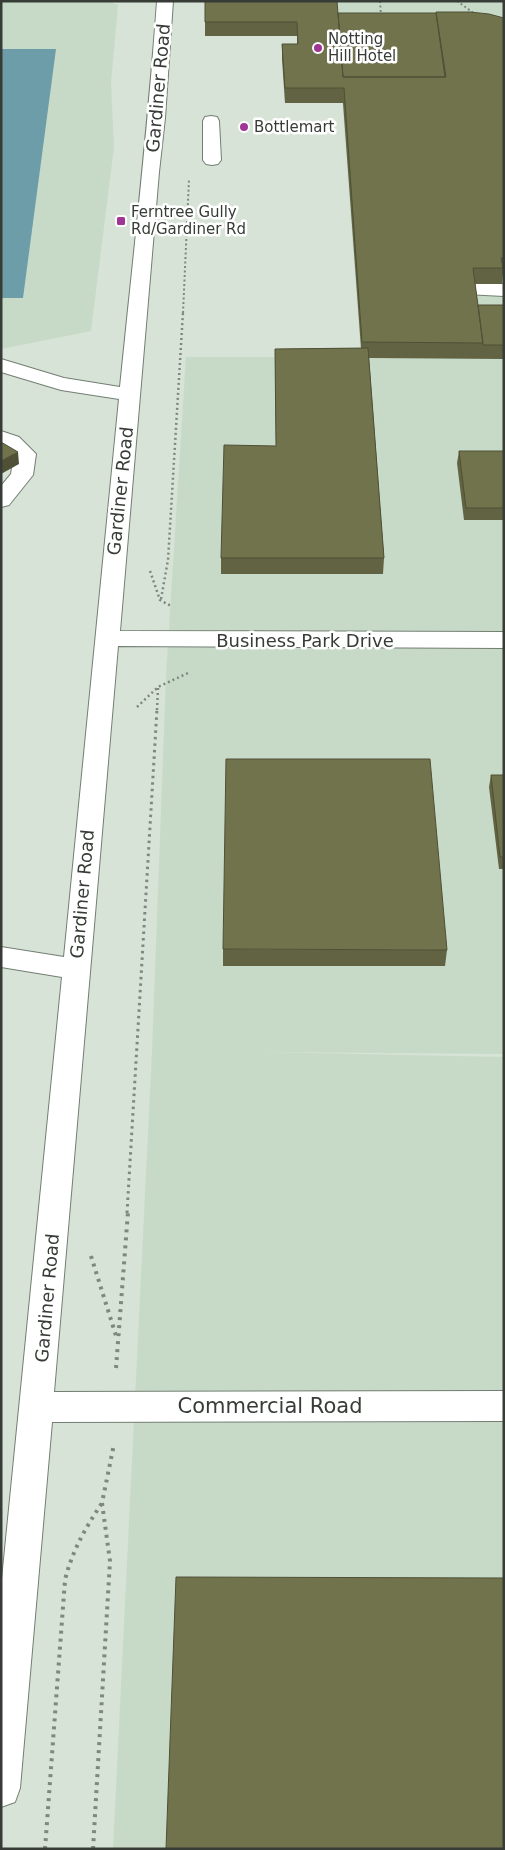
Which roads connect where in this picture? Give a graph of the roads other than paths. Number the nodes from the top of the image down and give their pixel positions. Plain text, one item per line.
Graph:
1 (165, 1) edge
2 (211, 121) dead end
3 (212, 160) dead end
4 (472, 290) edge
5 (504, 290) edge
6 (1, 365) edge
7 (130, 394) junction
8 (1, 437) edge
9 (1, 500) edge
10 (106, 638) junction
11 (504, 640) edge
12 (1, 958) edge
13 (76, 969) junction
14 (504, 1406) edge
15 (37, 1407) junction
16 (1, 1788) edge

1 - 7 street, Gardiner Road
2 - 3 street
4 - 5 street
6 - 7 street
7 - 10 street, Gardiner Road
8 - 9 street
10 - 11 street, Business Park Drive
10 - 13 street, Gardiner Road
12 - 13 street
13 - 15 street, Gardiner Road
14 - 15 street, Commercial Road
15 - 16 street, Gardiner Road

